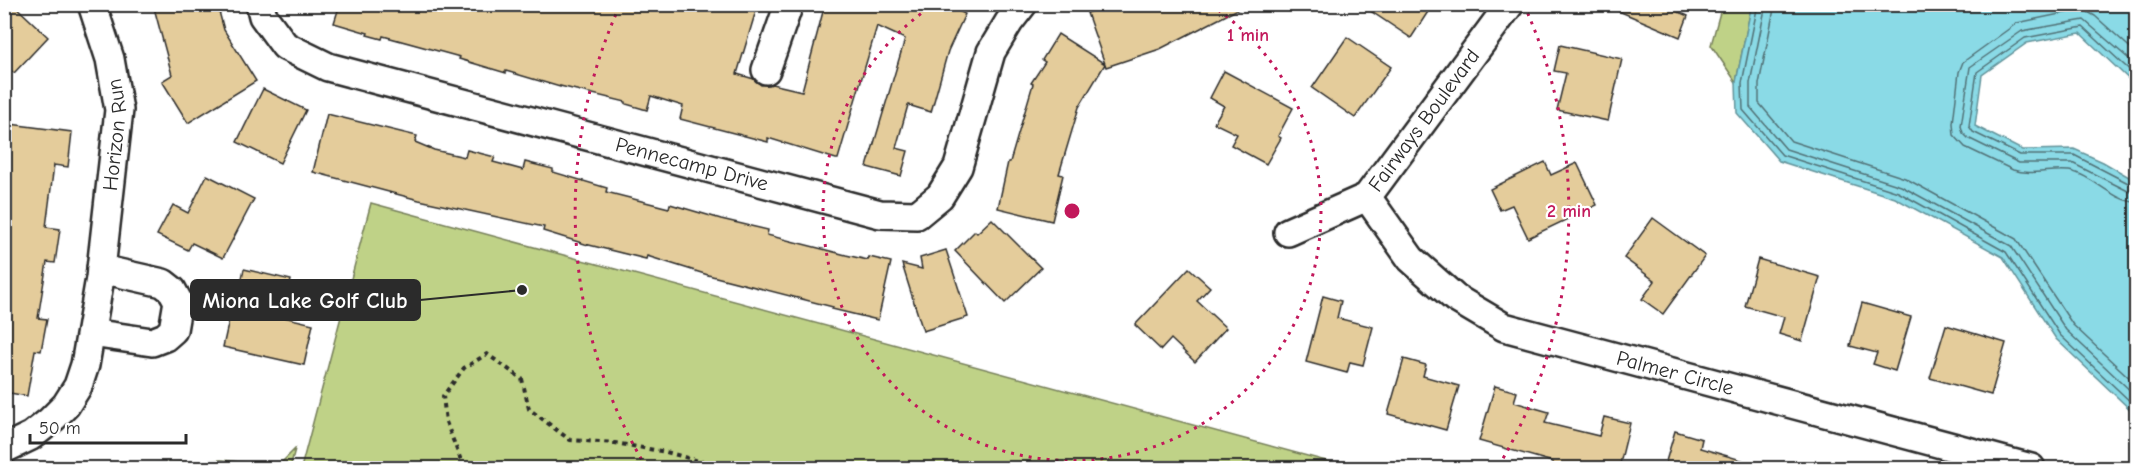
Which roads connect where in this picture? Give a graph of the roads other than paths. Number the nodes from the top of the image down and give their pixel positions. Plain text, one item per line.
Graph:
1 (92, 4) edge
2 (260, 4) edge
3 (789, 4) edge
4 (1023, 4) edge
5 (1510, 4) edge
6 (766, 70) dead end
7 (1367, 197) junction
8 (1288, 231) dead end
9 (101, 269) junction
10 (91, 333) junction
11 (4, 449) edge
12 (2031, 468) edge

1 - 9 street, Horizon Run
2 - 4 street, Pennecamp Drive
3 - 6 street
5 - 7 street, Fairways Boulevard
7 - 8 street, Fairways Boulevard
7 - 12 street, Palmer Circle
9 - 10 street, Horizon Run
9 - 10 street
10 - 11 street, Horizon Run

